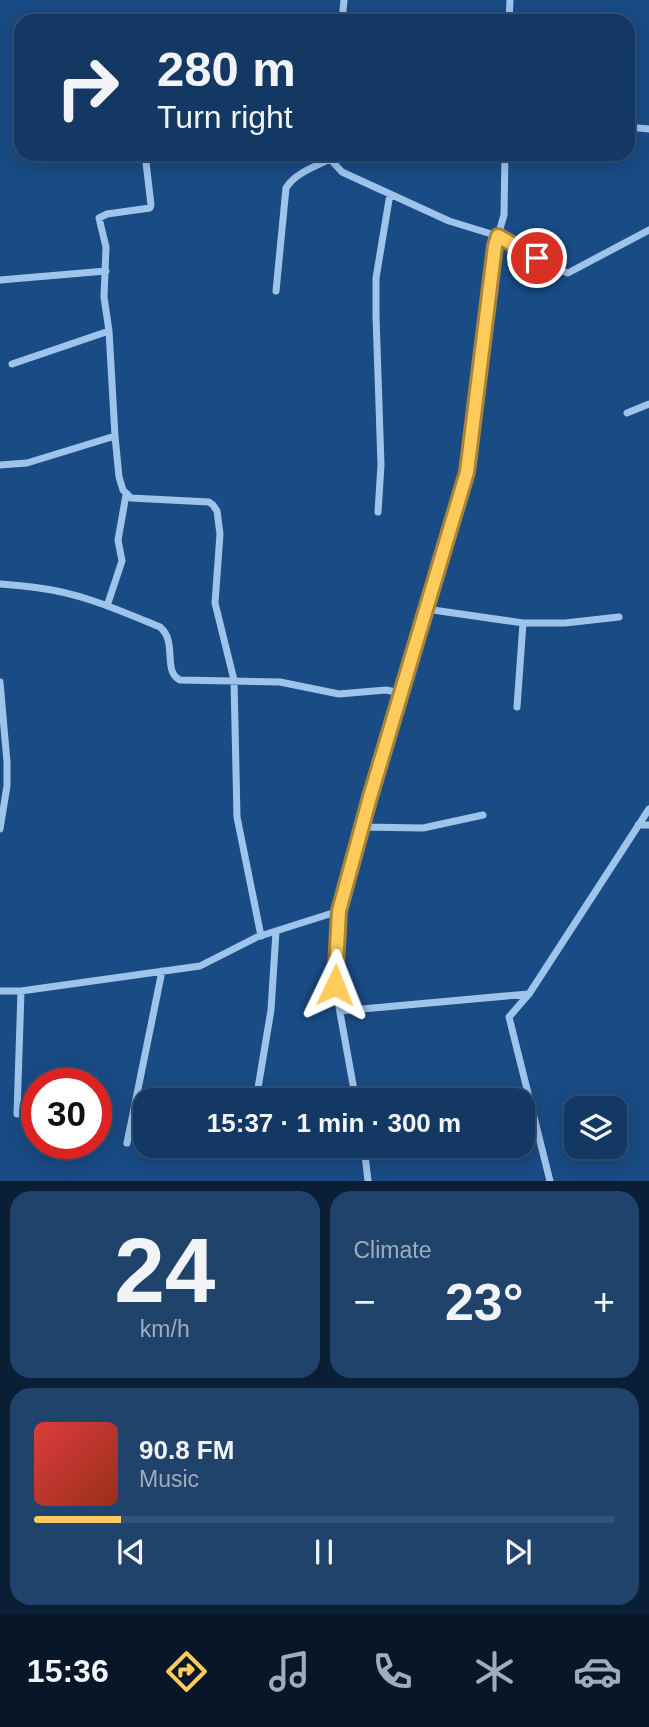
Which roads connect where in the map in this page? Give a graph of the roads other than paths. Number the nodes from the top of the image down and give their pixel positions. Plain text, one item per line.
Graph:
1 (146, 161) edge
2 (322, 161) edge
3 (334, 161) edge
4 (505, 161) edge
5 (390, 194) junction
6 (649, 230) edge
7 (498, 236) junction
8 (106, 271) junction
9 (0, 280) edge
10 (276, 291) dead end
11 (109, 331) junction
12 (12, 364) dead end
13 (649, 404) edge
14 (627, 413) dead end
15 (115, 436) junction
16 (0, 465) edge
17 (126, 495) junction
18 (378, 512) dead end
19 (0, 584) edge
20 (107, 606) junction
21 (426, 609) junction
22 (619, 617) dead end
23 (523, 623) junction
24 (234, 680) junction
25 (0, 682) edge
26 (401, 693) junction
27 (517, 707) dead end
28 (649, 809) edge
29 (483, 815) dead end
30 (638, 825) junction
31 (649, 825) edge
32 (362, 827) junction
33 (0, 829) edge
34 (339, 911) junction
35 (276, 932) junction
36 (261, 936) junction
37 (162, 971) junction
38 (0, 991) edge
39 (21, 991) junction
40 (529, 994) junction
41 (340, 1011) junction
42 (258, 1088) edge
43 (354, 1088) edge
44 (17, 1114) dead end
45 (127, 1143) dead end
46 (365, 1158) edge
47 (368, 1181) edge
48 (550, 1181) edge

1 - 8 street
2 - 10 street
3 - 5 street
4 - 7 street
5 - 7 street
5 - 18 street
6 - 7 street
7 - 21 street
8 - 9 street
8 - 11 street
11 - 12 street
11 - 15 street
13 - 14 street
15 - 16 street
15 - 17 street
17 - 20 street
17 - 24 street
19 - 20 street
20 - 24 street
21 - 23 street
21 - 26 street
22 - 23 street
23 - 27 street
24 - 26 street
24 - 36 street
25 - 33 street
26 - 32 street
28 - 30 street
29 - 32 street
30 - 31 street
30 - 40 street
32 - 34 street
34 - 35 street
34 - 41 street
35 - 36 street
35 - 42 street
36 - 37 street
37 - 39 street
37 - 45 street
38 - 39 street
39 - 44 street
40 - 41 street
40 - 48 street
41 - 43 street
46 - 47 street

